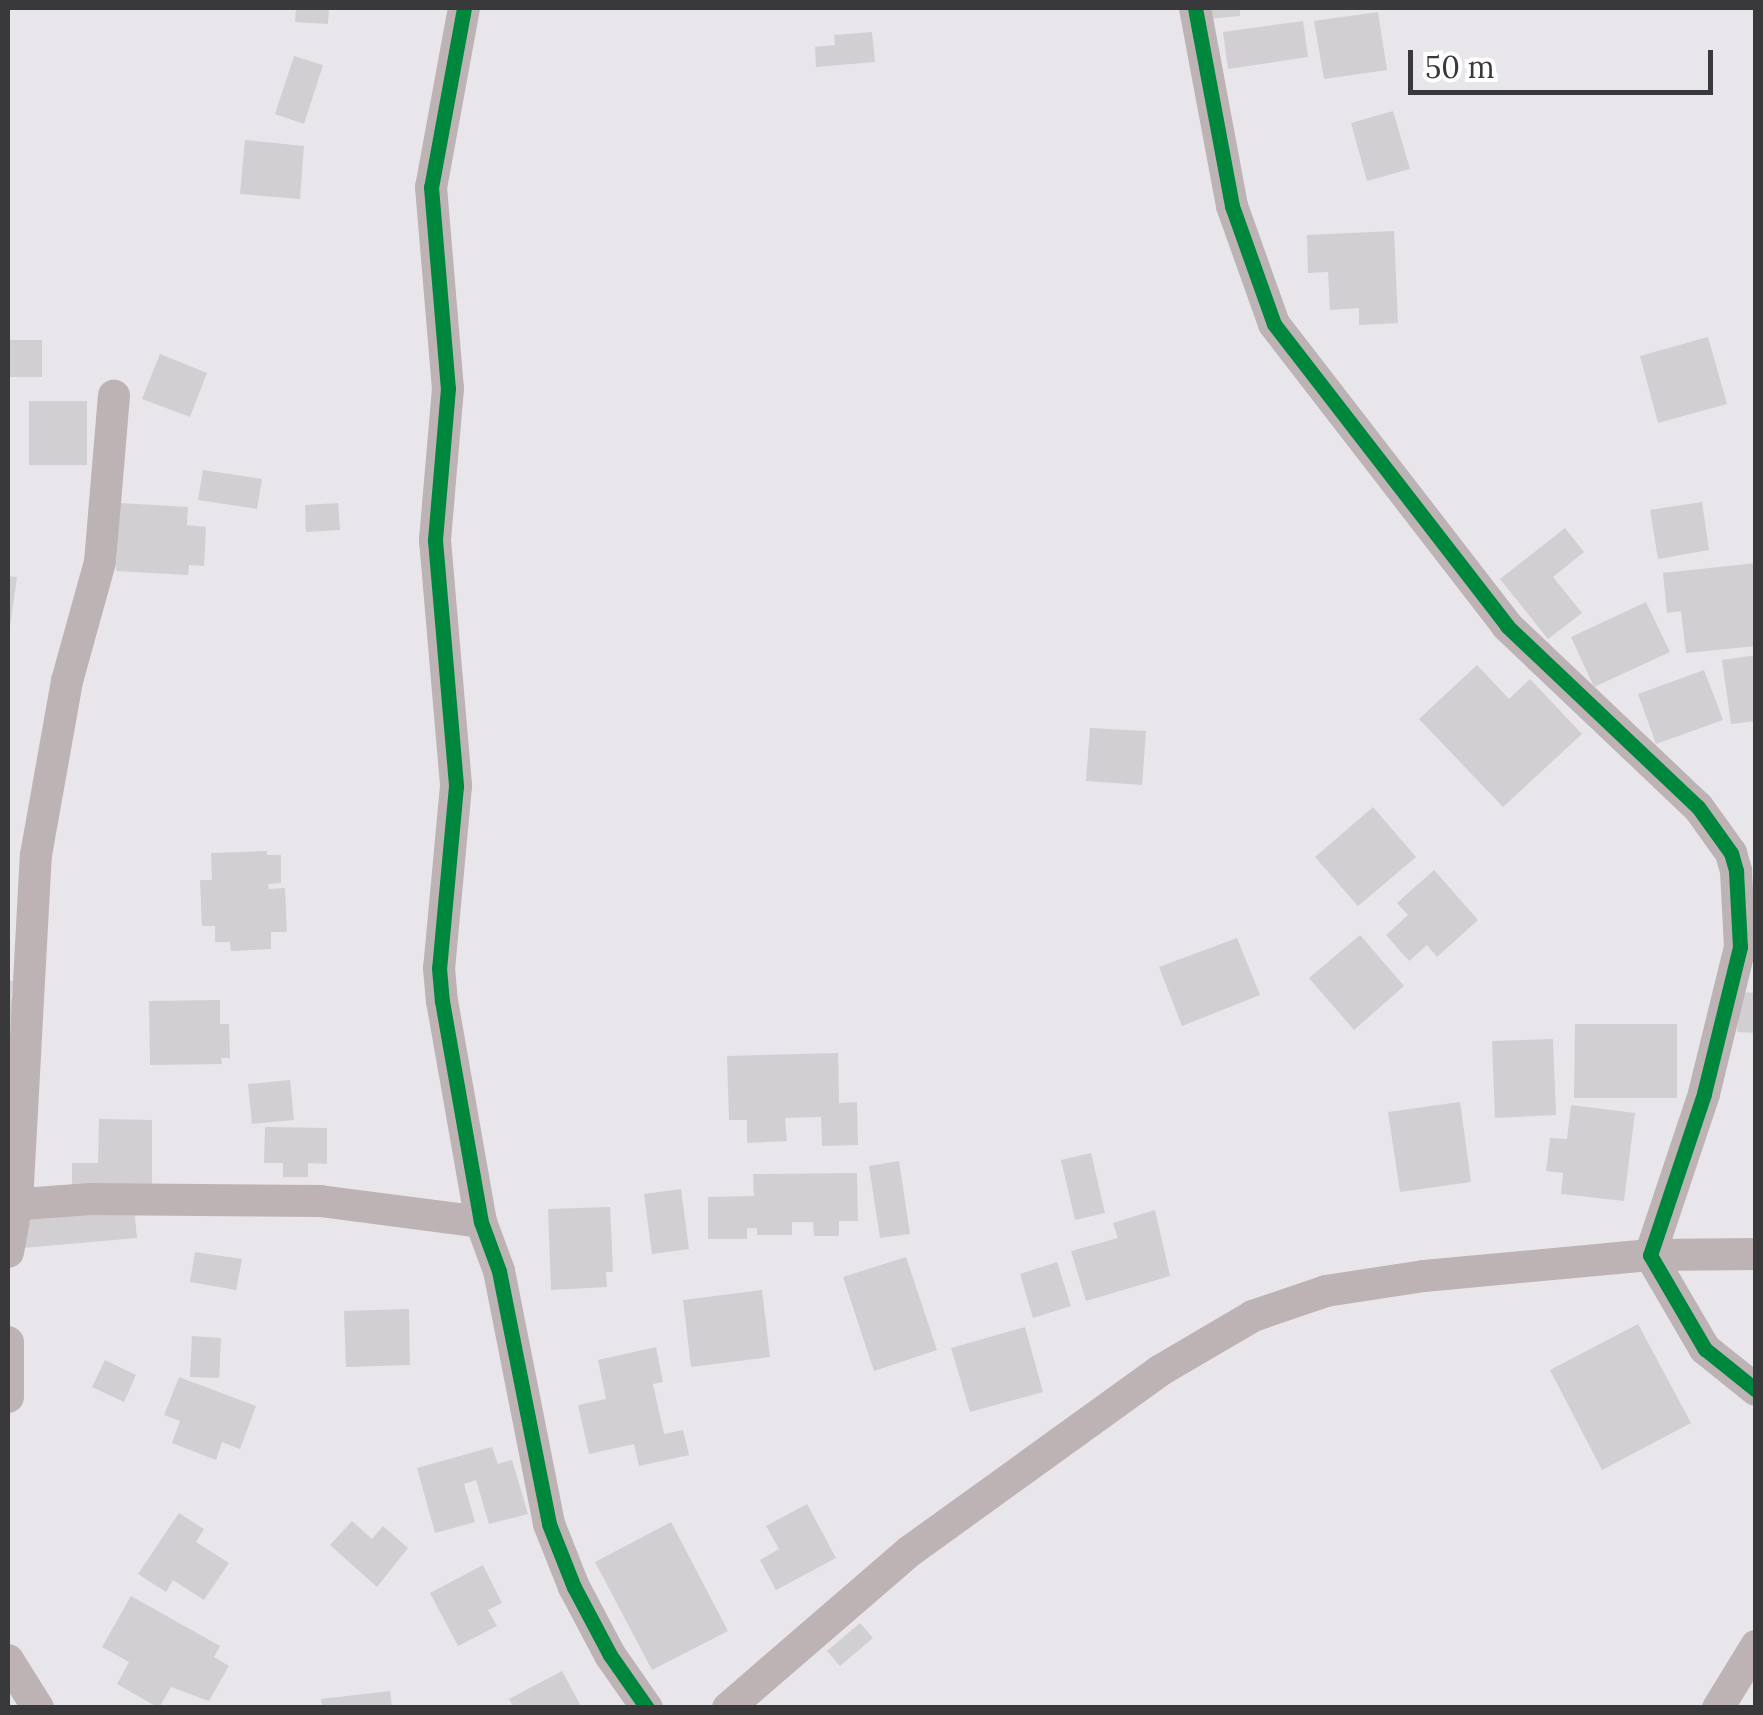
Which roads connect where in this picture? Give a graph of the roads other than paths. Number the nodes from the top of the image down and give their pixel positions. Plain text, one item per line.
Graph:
1 (464, 8) edge
2 (1195, 8) edge
3 (114, 396) dead end
4 (22, 853) edge
5 (12, 1204) edge
6 (481, 1222) junction
7 (8, 1252) edge
8 (1756, 1254) edge
9 (1650, 1255) junction
10 (8, 1342) edge
11 (1756, 1390) edge
12 (8, 1397) edge
13 (1756, 1646) edge
14 (8, 1660) edge
15 (736, 1704) edge
16 (38, 1708) edge
17 (647, 1708) edge
18 (1718, 1708) edge

1 - 6 street
2 - 9 street
3 - 4 street
4 - 5 street
5 - 6 street
5 - 7 street
6 - 17 street
8 - 9 street
9 - 11 street
9 - 15 street
10 - 12 street
13 - 18 street
14 - 16 street

